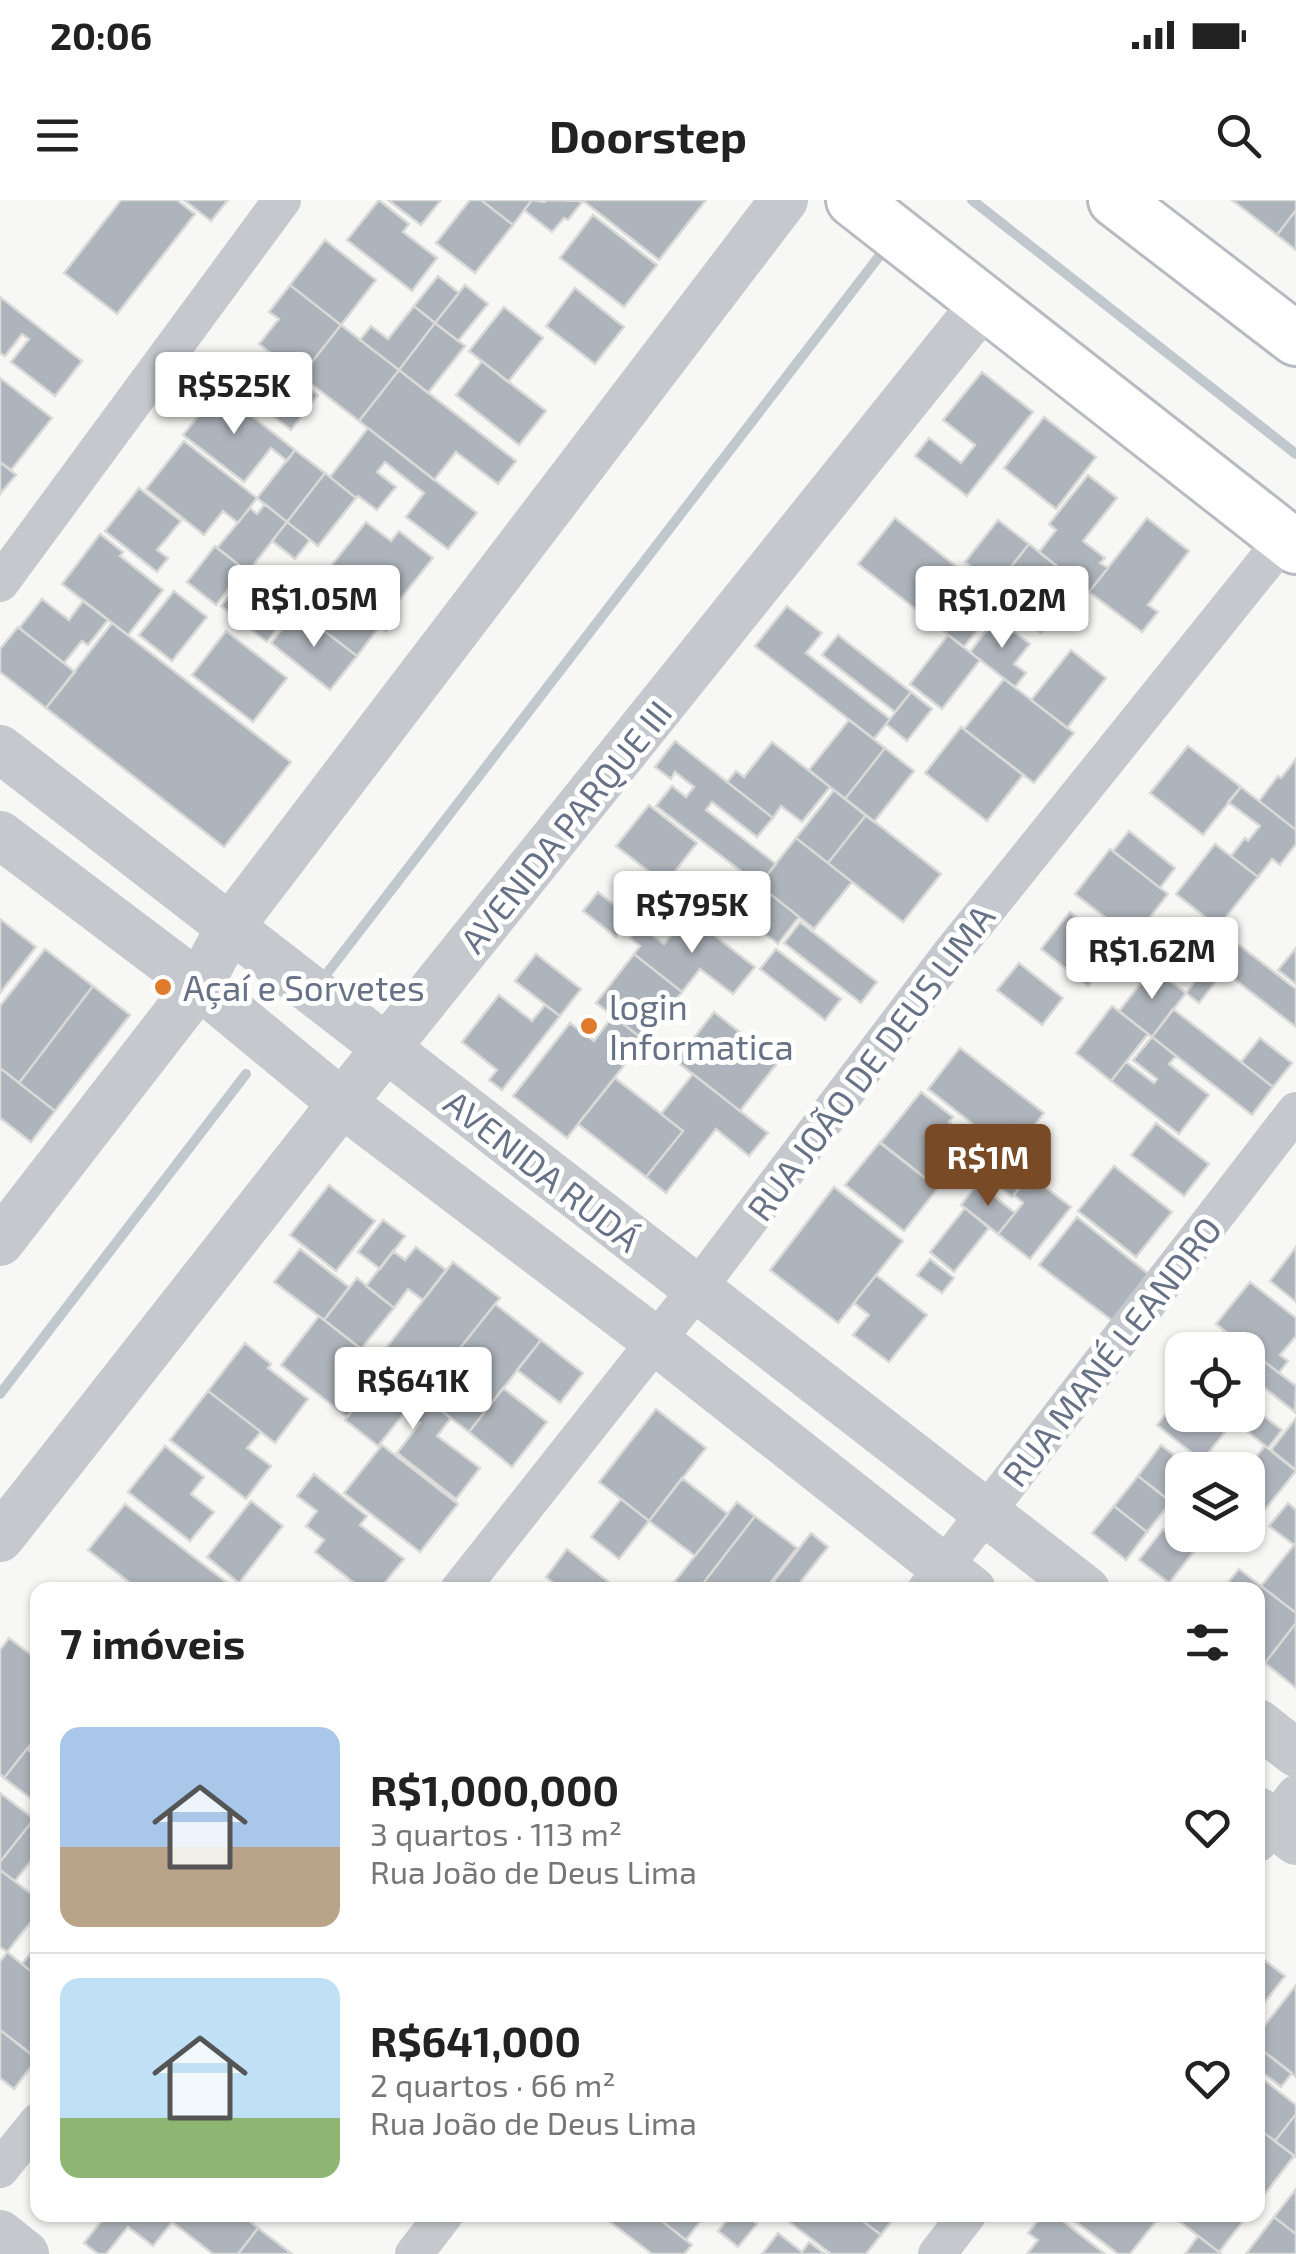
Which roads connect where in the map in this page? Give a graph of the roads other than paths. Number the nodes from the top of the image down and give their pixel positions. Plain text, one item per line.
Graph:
1 (282, 200) edge
2 (784, 200) edge
3 (853, 200) edge
4 (1115, 200) edge
5 (984, 304) junction
6 (1296, 338) edge
7 (1290, 542) edge
8 (0, 583) edge
9 (0, 749) edge
10 (0, 835) edge
11 (230, 927) junction
12 (200, 985) junction
13 (387, 1049) junction
14 (342, 1103) junction
15 (1296, 1112) edge
16 (0, 1242) edge
17 (697, 1289) junction
18 (656, 1341) junction
19 (986, 1513) junction
20 (0, 1538) edge
21 (464, 1582) edge
22 (946, 1582) edge
23 (948, 1582) edge
24 (1076, 1582) edge
25 (1265, 1729) edge
26 (1296, 1753) edge
27 (30, 2132) edge
28 (0, 2169) edge
29 (439, 2222) edge
30 (962, 2222) edge
31 (0, 2234) edge
32 (25, 2254) edge
33 (414, 2254) edge
34 (937, 2254) edge

1 - 8 street
2 - 11 street
3 - 5 main road
4 - 6 main road
5 - 7 main road
5 - 13 street, AVENIDA PARQUE III
7 - 17 street, RUA JOÃO DE DEUS LIMA
9 - 11 street, AVENIDA RUDÁ
10 - 12 street, AVENIDA RUDÁ
11 - 12 street
11 - 13 street, AVENIDA RUDÁ
12 - 14 street, AVENIDA RUDÁ
12 - 16 street
13 - 14 street, AVENIDA PARQUE III
13 - 17 street, AVENIDA RUDÁ
14 - 18 street, AVENIDA RUDÁ
14 - 20 street, AVENIDA PARQUE III
15 - 19 street, RUA MANÉ LEANDRO
17 - 18 street, RUA JOÃO DE DEUS LIMA
17 - 19 street, AVENIDA RUDÁ
18 - 21 street, RUA JOÃO DE DEUS LIMA
18 - 22 street, AVENIDA RUDÁ
19 - 23 street, RUA MANÉ LEANDRO
19 - 24 street, AVENIDA RUDÁ
25 - 26 street
27 - 28 street
29 - 33 street
30 - 34 street
31 - 32 street

